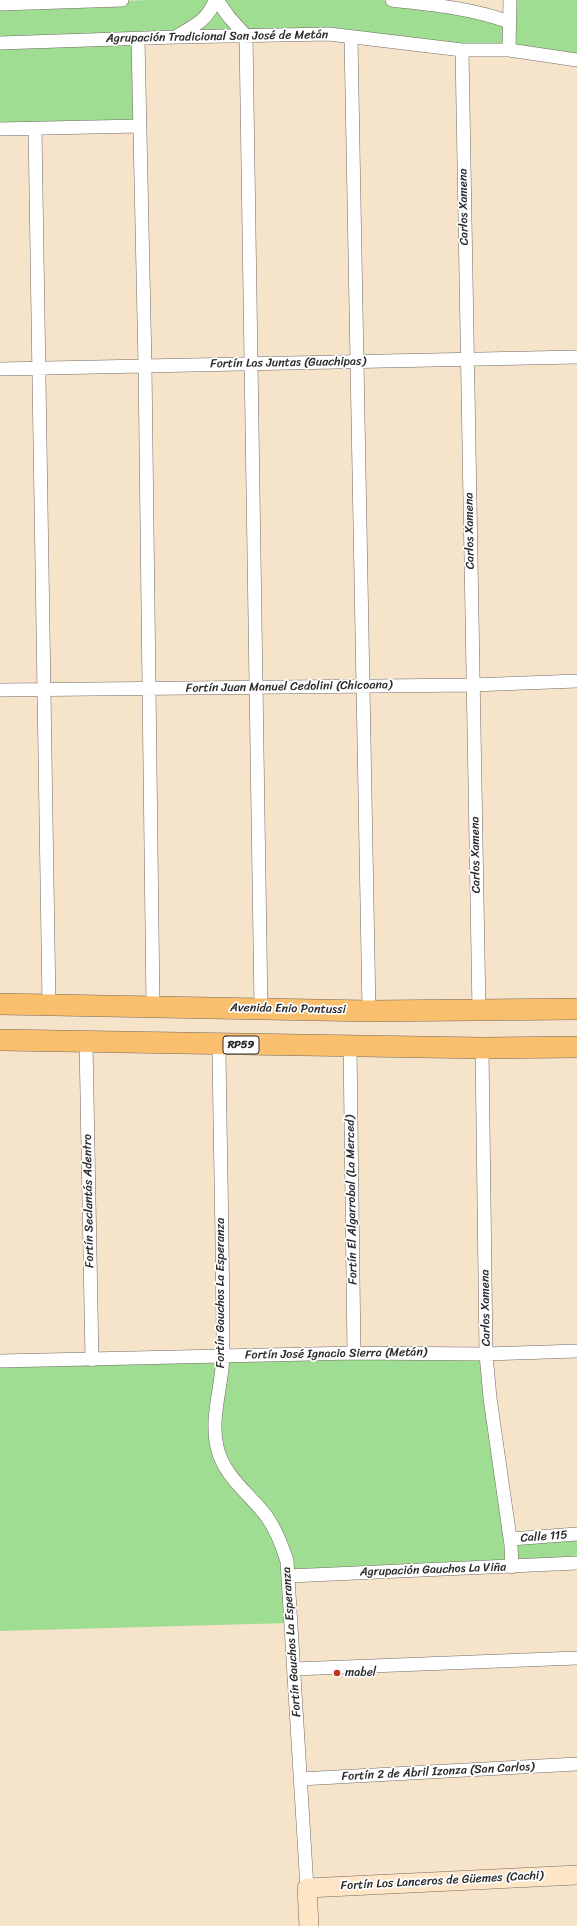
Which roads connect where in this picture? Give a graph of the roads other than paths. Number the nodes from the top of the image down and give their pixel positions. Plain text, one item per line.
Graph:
1 (122, 0) edge
2 (216, 0) edge
3 (392, 0) edge
4 (510, 0) edge
5 (0, 4) edge
6 (509, 22) junction
7 (246, 36) junction
8 (176, 37) junction
9 (351, 38) junction
10 (138, 39) junction
11 (0, 43) edge
12 (462, 50) junction
13 (509, 50) junction
14 (577, 60) edge
15 (140, 126) junction
16 (35, 128) junction
17 (0, 129) edge
18 (577, 357) edge
19 (466, 359) junction
20 (357, 361) junction
21 (252, 364) junction
22 (145, 366) junction
23 (0, 369) edge
24 (40, 369) junction
25 (577, 681) edge
26 (472, 685) junction
27 (363, 686) junction
28 (258, 688) junction
29 (149, 689) junction
30 (0, 690) edge
31 (43, 690) junction
32 (0, 1004) edge
33 (49, 1005) junction
34 (153, 1007) junction
35 (261, 1008) junction
36 (577, 1010) edge
37 (369, 1011) junction
38 (479, 1011) junction
39 (0, 1040) edge
40 (86, 1042) junction
41 (219, 1045) junction
42 (350, 1046) junction
43 (577, 1047) edge
44 (482, 1048) junction
45 (577, 1351) edge
46 (354, 1353) junction
47 (486, 1354) junction
48 (223, 1356) junction
49 (92, 1360) junction
50 (0, 1361) edge
51 (577, 1534) edge
52 (511, 1539) junction
53 (577, 1563) edge
54 (512, 1567) junction
55 (289, 1576) junction
56 (577, 1658) edge
57 (294, 1668) junction
58 (577, 1764) edge
59 (300, 1779) junction
60 (577, 1875) edge
61 (307, 1888) junction
62 (309, 1926) edge

1 - 5 street
2 - 7 street
2 - 8 street
3 - 6 street
4 - 6 street
6 - 13 street
7 - 8 street, Agrupación Tradicional San José de Metán
7 - 9 street, Agrupación Tradicional San José de Metán
7 - 21 street
8 - 10 street, Agrupación Tradicional San José de Metán
9 - 12 street, Agrupación Tradicional San José de Metán
9 - 20 street
10 - 11 street, Agrupación Tradicional San José de Metán
10 - 15 street
12 - 13 street, Agrupación Tradicional San José de Metán
12 - 19 street, Carlos Xamena
13 - 14 street, Agrupación Tradicional San José de Metán
15 - 16 street
15 - 22 street
16 - 17 street
16 - 24 street
18 - 19 street, Fortín Las Juntas (Guachipas)
19 - 20 street, Fortín Las Juntas (Guachipas)
19 - 26 street, Carlos Xamena
20 - 21 street, Fortín Las Juntas (Guachipas)
20 - 27 street
21 - 22 street, Fortín Las Juntas (Guachipas)
21 - 28 street
22 - 24 street, Fortín Las Juntas (Guachipas)
22 - 29 street
23 - 24 street, Fortín Las Juntas (Guachipas)
24 - 31 street
25 - 26 street, Fortín Juan Manuel Cedolini (Chicoana)
26 - 27 street, Fortín Juan Manuel Cedolini (Chicoana)
26 - 38 street, Carlos Xamena
27 - 28 street, Fortín Juan Manuel Cedolini (Chicoana)
27 - 37 street
28 - 29 street, Fortín Juan Manuel Cedolini (Chicoana)
28 - 35 street
29 - 31 street, Fortín Juan Manuel Cedolini (Chicoana)
29 - 34 street
30 - 31 street, Fortín Juan Manuel Cedolini (Chicoana)
31 - 33 street
32 - 33 main road, Avenida Enio Pontussi
33 - 34 main road, Avenida Enio Pontussi
34 - 35 main road, Avenida Enio Pontussi
35 - 37 main road, Avenida Enio Pontussi
36 - 38 main road, Avenida Enio Pontussi
37 - 38 main road, Avenida Enio Pontussi
39 - 40 main road, RP59
40 - 41 main road, RP59
40 - 49 street, Fortín Seclantás Adentro
41 - 42 main road, RP59
41 - 48 street, Fortín Gauchos La Esperanza
42 - 44 main road, RP59
42 - 46 street, Fortín El Algarrobal (La Merced)
43 - 44 main road, RP59
44 - 47 street, Carlos Xamena
45 - 47 street, Fortín José Ignacio Sierra (Metán)
46 - 47 street, Fortín José Ignacio Sierra (Metán)
46 - 48 street, Fortín José Ignacio Sierra (Metán)
47 - 52 street, Carlos Xamena
48 - 49 street, Fortín José Ignacio Sierra (Metán)
48 - 55 street, Fortín Gauchos La Esperanza
49 - 50 street, Fortín José Ignacio Sierra (Metán)
51 - 52 street, Calle 115
52 - 54 street, Carlos Xamena
53 - 54 street, Agrupación Gauchos La Viña
54 - 55 street, Agrupación Gauchos La Viña
55 - 57 street, Fortín Gauchos La Esperanza
56 - 57 street
57 - 59 street, Fortín Gauchos La Esperanza
58 - 59 street, Fortín 2 de Abril Izonza (San Carlos)
59 - 61 street, Fortín Gauchos La Esperanza
60 - 61 street, Fortín Los Lanceros de Güemes (Cachi)
61 - 62 street, Fortín Gauchos La Esperanza

